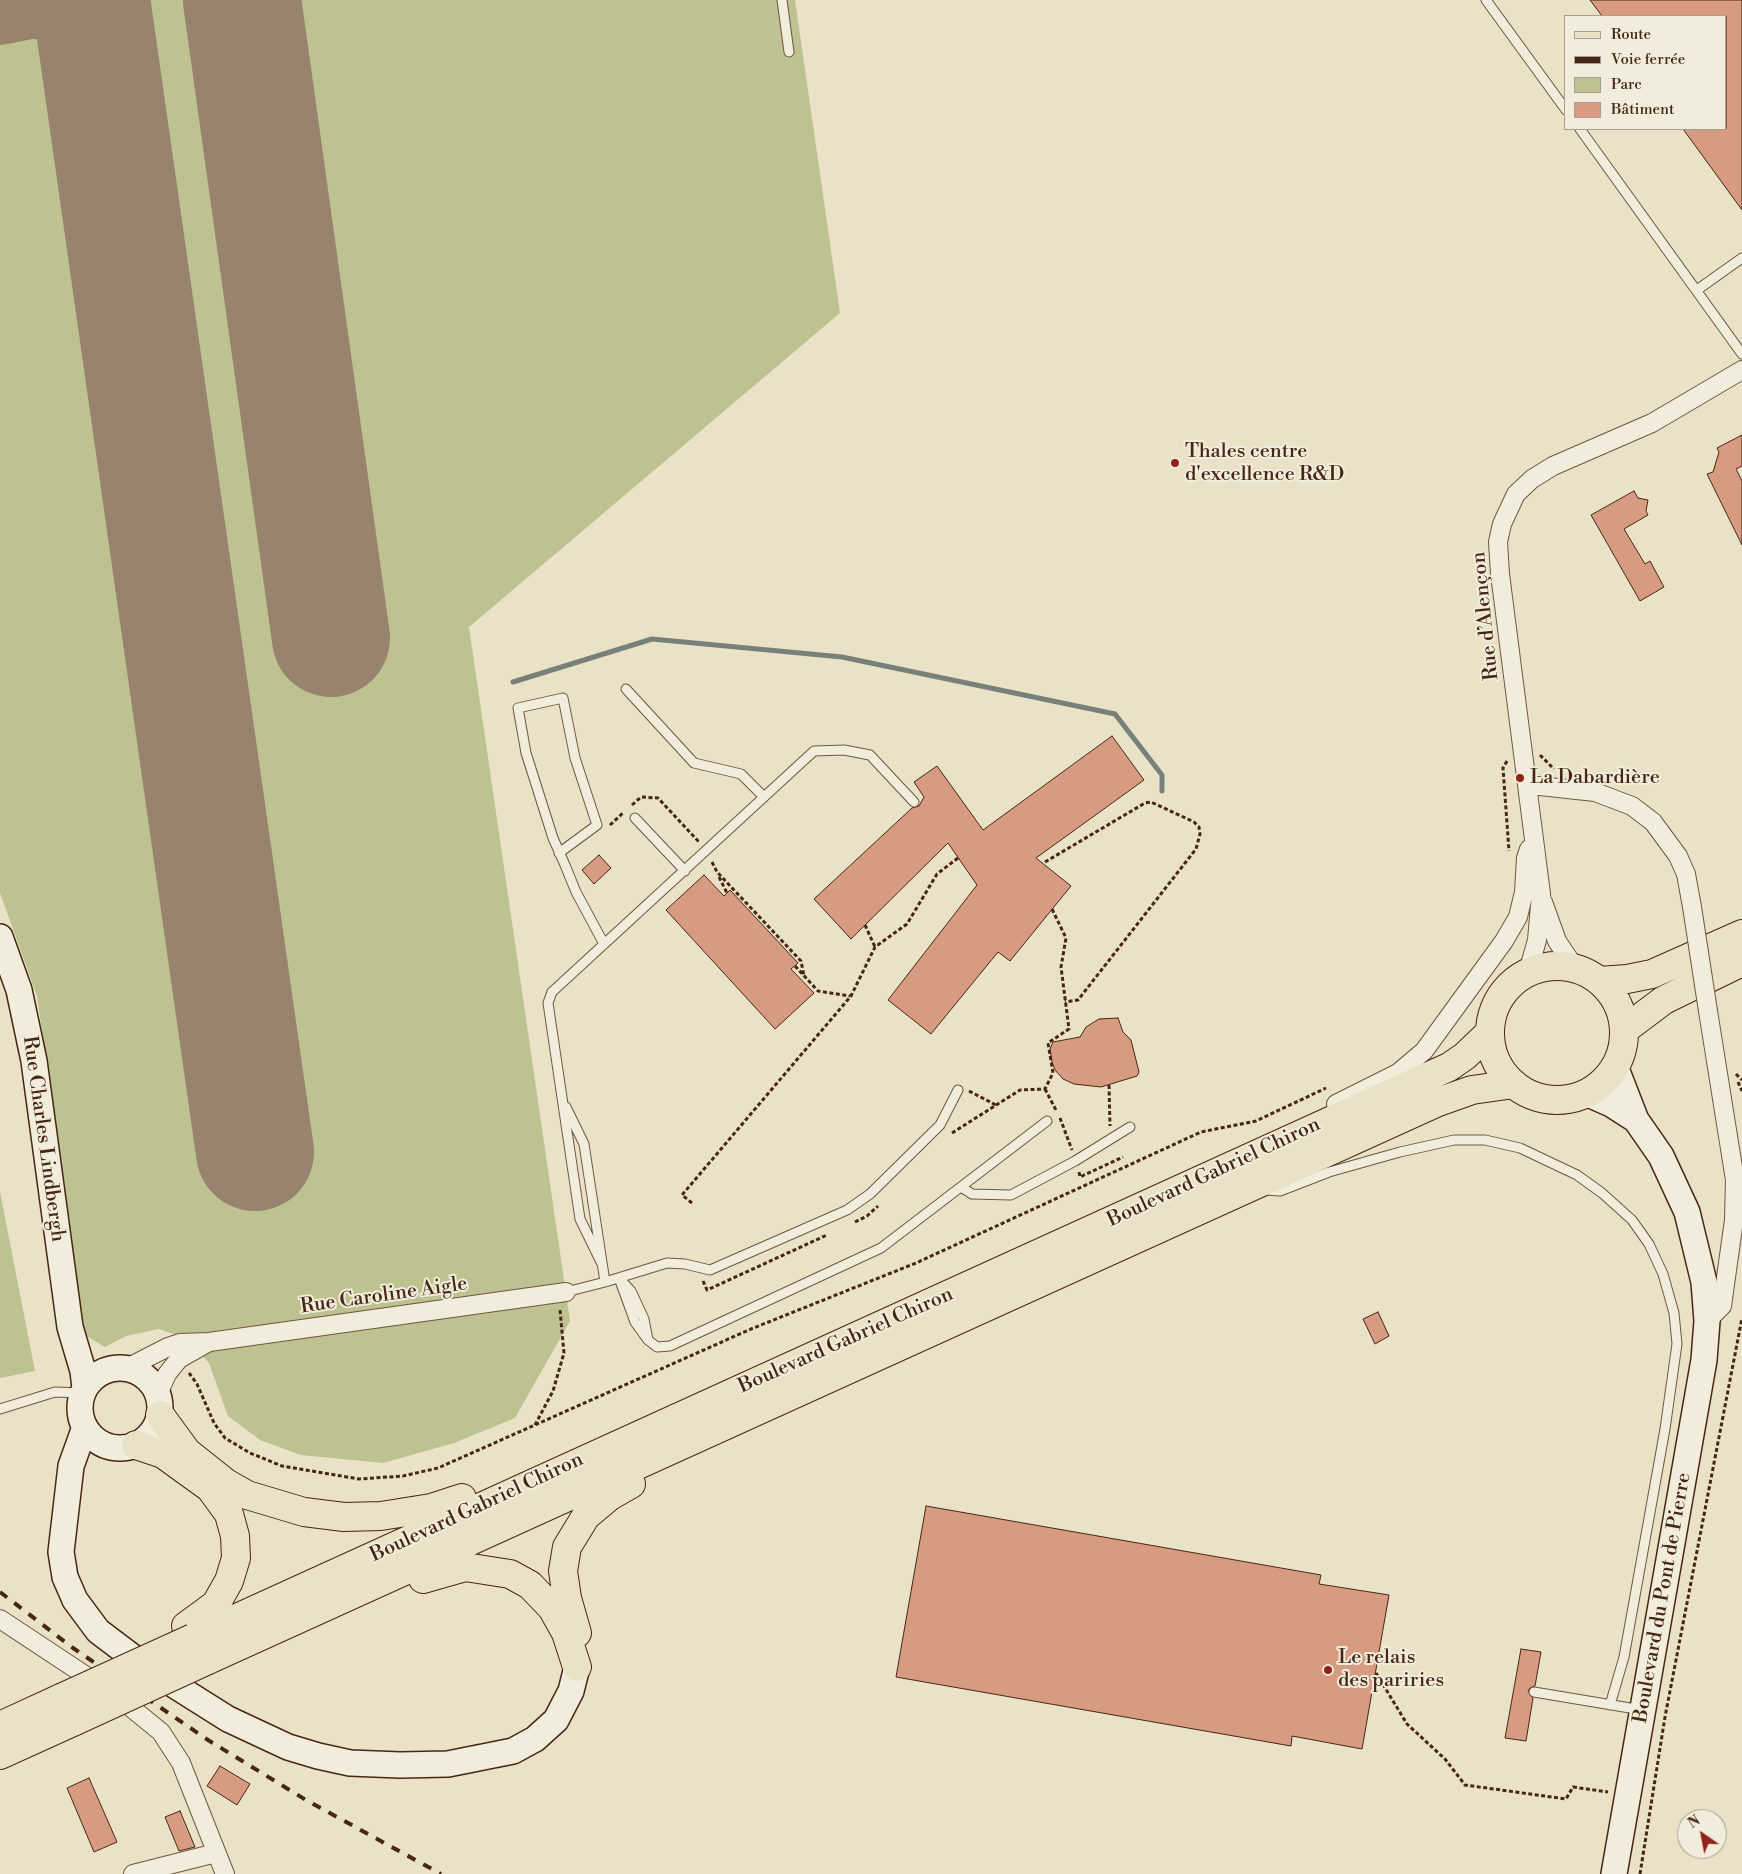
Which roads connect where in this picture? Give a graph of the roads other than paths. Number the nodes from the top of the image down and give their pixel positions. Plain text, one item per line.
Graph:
1 (782, 0) edge
2 (1486, 0) edge
3 (789, 52) dead end
4 (1564, 107) edge
5 (1581, 130) edge
6 (1742, 258) edge
7 (1697, 290) junction
8 (1742, 354) edge
9 (1742, 370) edge
10 (626, 689) dead end
11 (1527, 786) junction
12 (764, 797) junction
13 (914, 802) dead end
14 (635, 818) dead end
15 (1533, 837) junction
16 (560, 853) junction
17 (685, 871) junction
18 (1541, 894) junction
19 (1742, 934) edge
20 (0, 937) edge
21 (604, 944) junction
22 (1742, 962) edge
23 (1575, 968) junction
24 (1528, 972) junction
25 (1599, 981) junction
26 (1624, 1030) junction
27 (1490, 1032) junction
28 (1615, 1066) junction
29 (1514, 1084) junction
30 (958, 1090) road end
31 (1586, 1093) junction
32 (562, 1100) junction
33 (1636, 1120) junction
34 (1047, 1121) dead end
35 (1130, 1127) dead end
36 (1302, 1132) junction
37 (961, 1186) junction
38 (1246, 1189) junction
39 (601, 1262) junction
40 (619, 1278) junction
41 (605, 1282) junction
42 (562, 1293) joint
43 (1707, 1321) junction
44 (209, 1342) junction
45 (75, 1344) junction
46 (119, 1368) junction
47 (84, 1391) junction
48 (159, 1404) junction
49 (0, 1409) edge
50 (85, 1427) junction
51 (698, 1439) junction
52 (136, 1445) junction
53 (107, 1446) junction
54 (547, 1475) junction
55 (69, 1488) junction
56 (0, 1619) edge
57 (189, 1632) junction
58 (254, 1640) junction
59 (577, 1667) junction
60 (1534, 1692) dead end
61 (1610, 1705) junction
62 (1643, 1710) junction
63 (0, 1726) edge
64 (0, 1755) edge
65 (216, 1853) junction
66 (133, 1874) edge
67 (225, 1874) edge
68 (1614, 1874) edge

1 - 3 lane
2 - 4 lane
5 - 7 lane
6 - 7 lane
7 - 8 lane
9 - 11 street, Rue d’Alençon
10 - 12 lane
11 - 15 street, Rue d’Alençon
11 - 43 street, bridge
12 - 13 lane
12 - 17 lane
14 - 17 lane
15 - 18 street, Rue d’Alençon
15 - 36 street
16 - 16 lane
16 - 21 lane
17 - 21 lane
18 - 23 street
18 - 24 street
19 - 25 main road
20 - 45 street, Rue Charles Lindbergh
21 - 32 lane
22 - 26 main road
23 - 24 main road
23 - 25 main road
24 - 27 main road
25 - 26 main road
26 - 28 main road
27 - 29 main road
27 - 36 main road, Boulevard Gabriel Chiron
28 - 31 main road
28 - 33 street
29 - 31 main road
29 - 38 main road, Boulevard Gabriel Chiron
30 - 40 lane
31 - 33 street
32 - 39 lane
32 - 39 lane
33 - 43 street, Boulevard du Pont de Pierre
34 - 37 lane
35 - 37 lane
36 - 54 main road, Boulevard Gabriel Chiron
37 - 40 lane
38 - 51 main road, Boulevard Gabriel Chiron
38 - 61 lane
39 - 41 lane
40 - 41 lane
41 - 42 lane
42 - 44 street, Rue Caroline Aigle
43 - 62 street, Boulevard du Pont de Pierre
44 - 46 street, Rue Caroline Aigle
44 - 48 street, Rue Caroline Aigle
45 - 46 street
45 - 47 street, Rue Charles Lindbergh
46 - 47 street
46 - 48 street
47 - 49 lane
47 - 50 street
48 - 52 street
48 - 54 main road
50 - 53 street
50 - 55 street
51 - 58 main road, Boulevard Gabriel Chiron
51 - 59 main road
52 - 53 street
52 - 57 main road
53 - 55 street
54 - 57 main road, Boulevard Gabriel Chiron
55 - 59 street
56 - 65 street
57 - 63 main road, bridge
58 - 59 main road
58 - 64 main road, Boulevard Gabriel Chiron, bridge
60 - 61 lane
61 - 62 lane
62 - 68 street, Boulevard du Pont de Pierre
65 - 66 street
65 - 67 street

